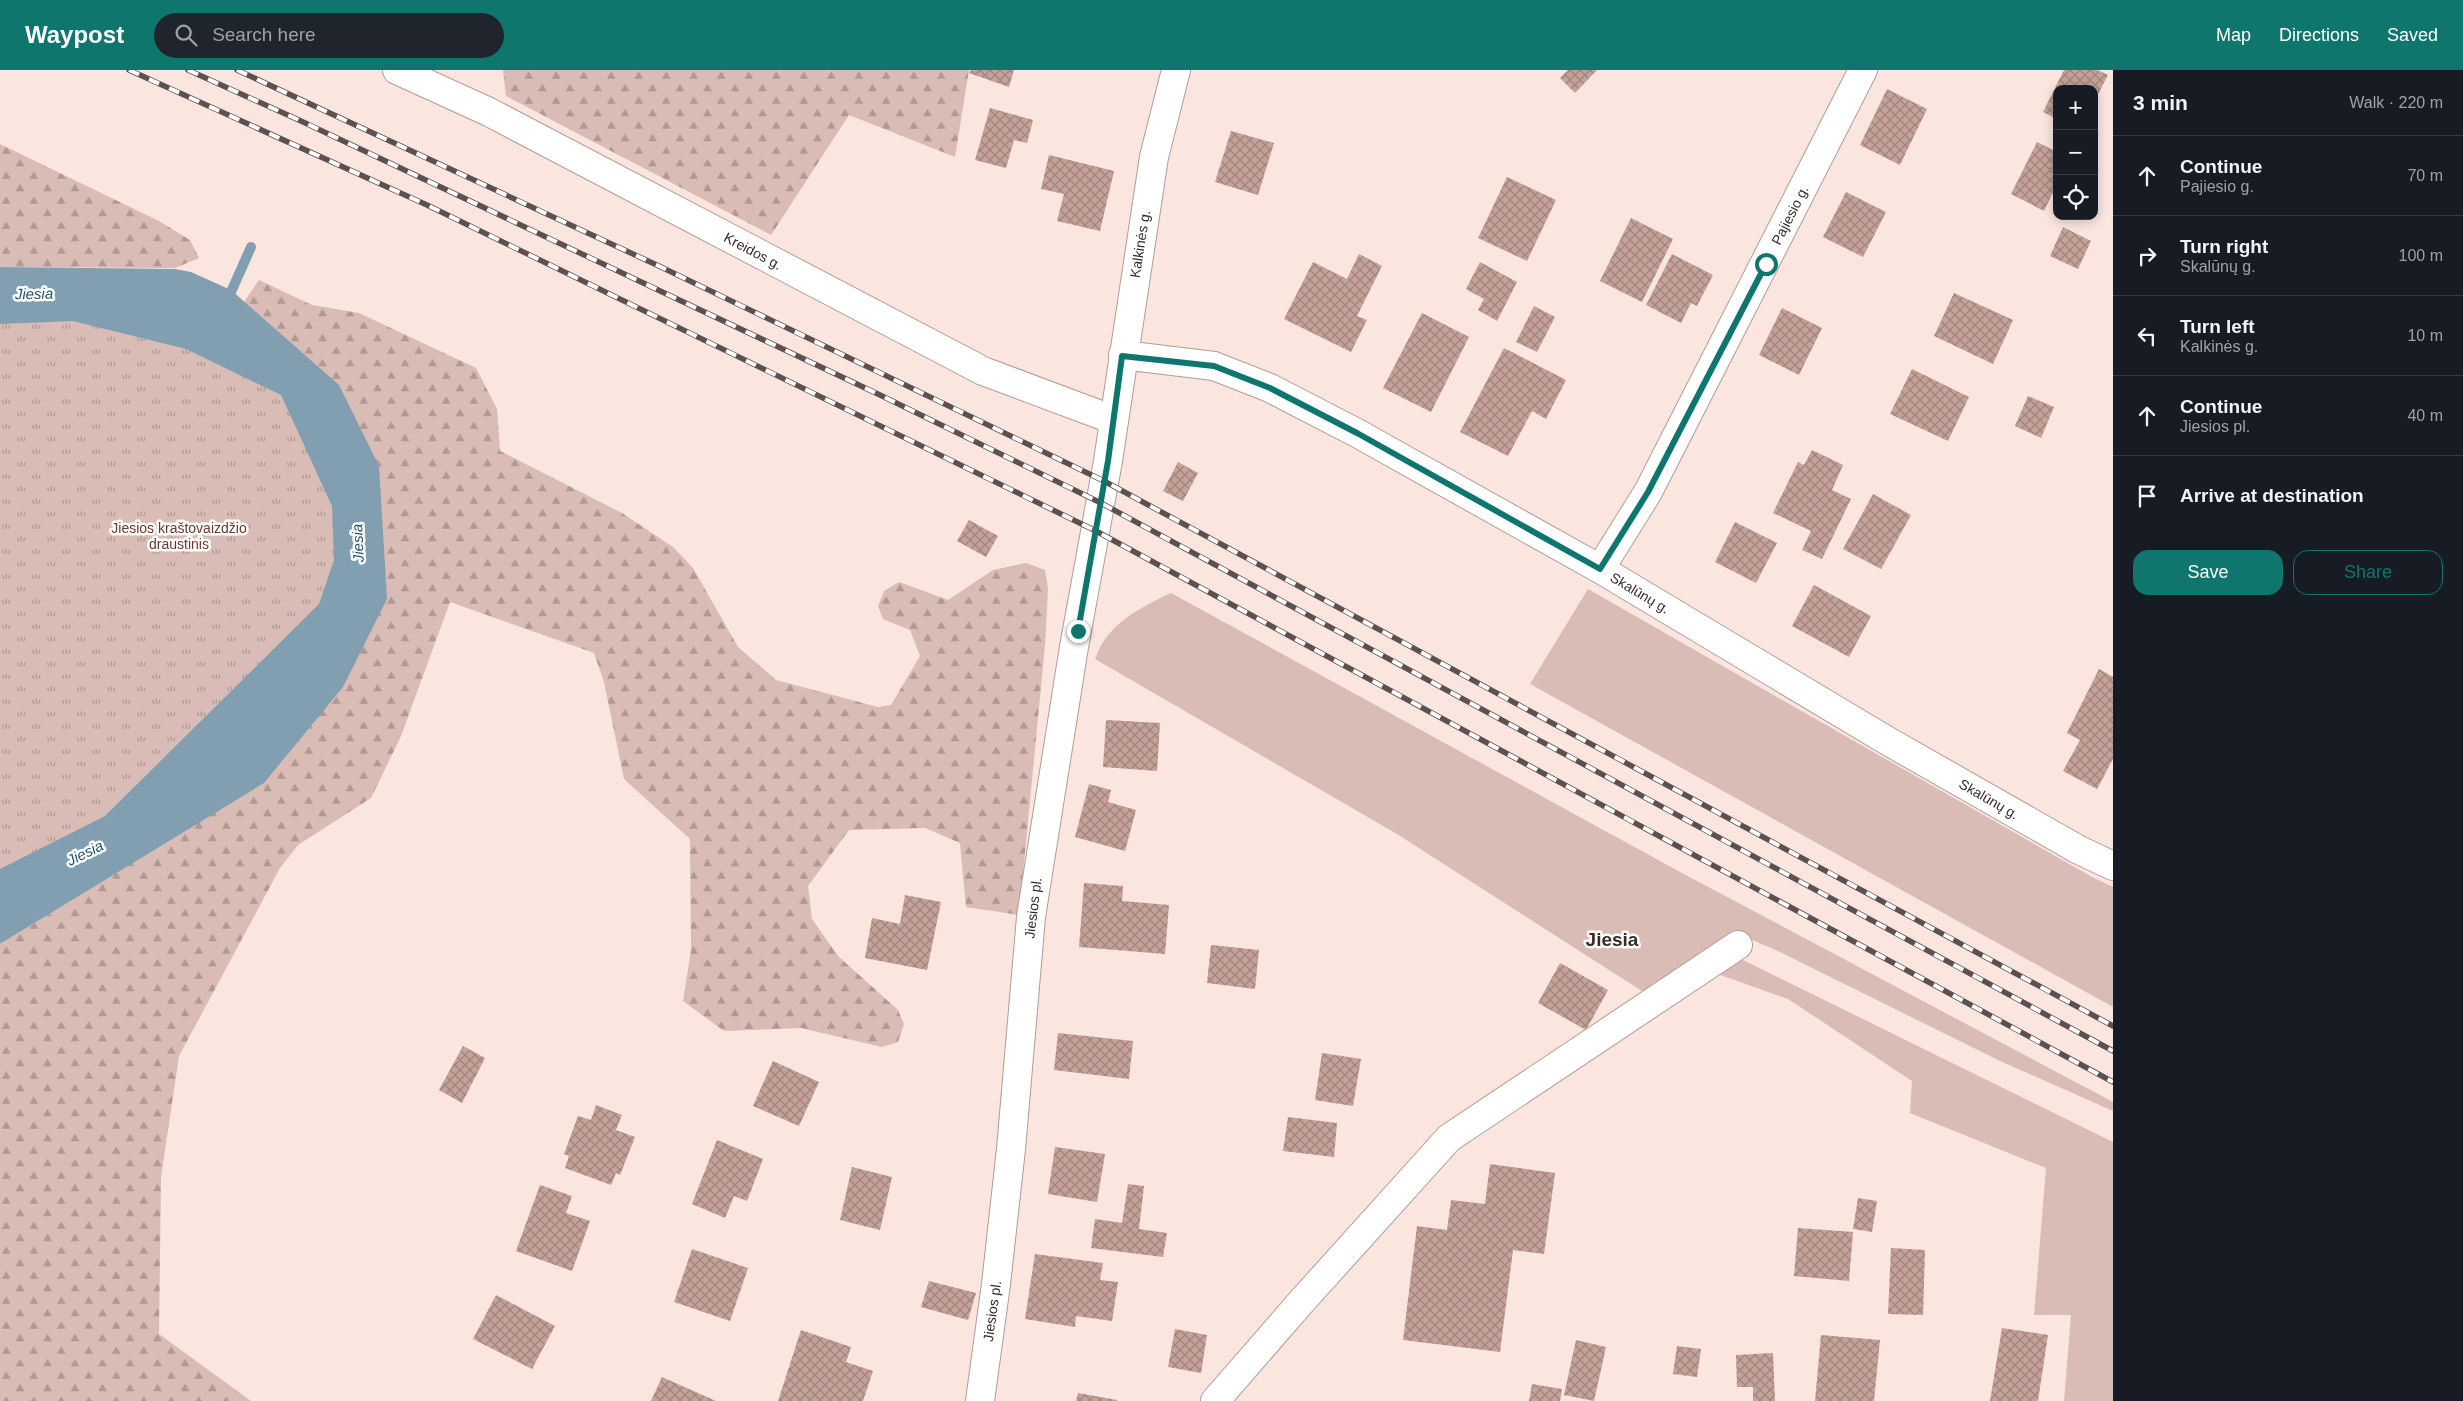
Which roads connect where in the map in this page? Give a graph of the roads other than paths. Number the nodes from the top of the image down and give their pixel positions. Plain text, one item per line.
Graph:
1 (397, 70) edge
2 (1176, 70) edge
3 (1863, 70) edge
4 (1122, 356) junction
5 (1114, 420) junction
6 (1600, 569) junction
7 (2113, 866) edge
8 (1738, 944) dead end
9 (980, 1401) edge
10 (1215, 1401) edge

1 - 5 street, Kreidos g.
2 - 4 street, Kalkinės g.
3 - 6 street, Pajiesio g.
4 - 5 street, Kalkinės g.
4 - 6 street, Skalūnų g.
5 - 9 street, Jiesios pl.
6 - 7 street, Skalūnų g.
8 - 10 street

